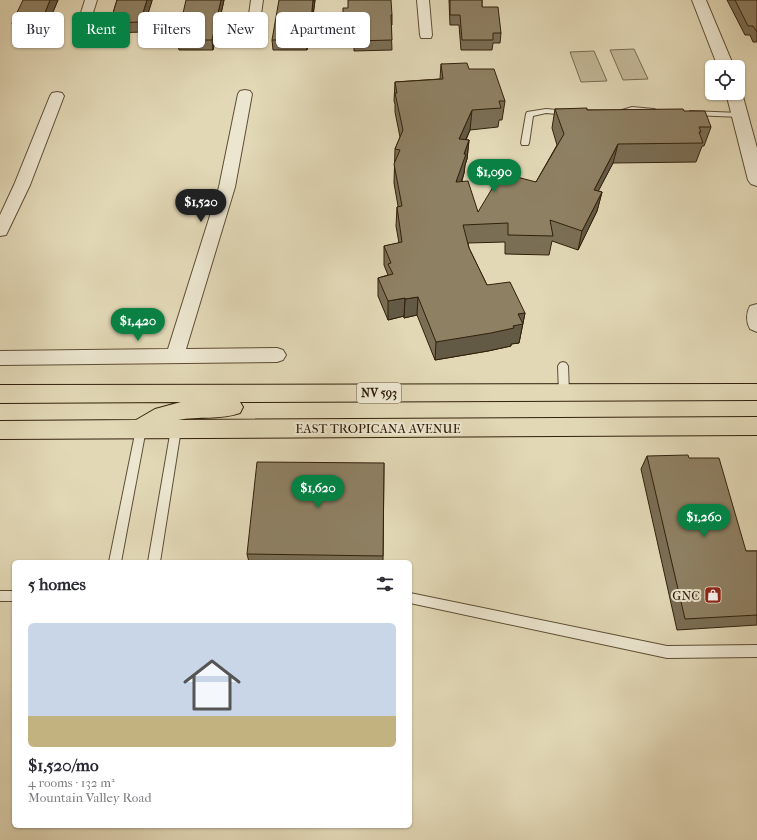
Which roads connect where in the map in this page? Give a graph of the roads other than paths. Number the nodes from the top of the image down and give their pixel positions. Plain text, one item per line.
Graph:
1 (91, 0) edge
2 (257, 0) edge
3 (423, 0) edge
4 (699, 0) edge
5 (87, 12) edge
6 (255, 12) edge
7 (426, 35) dead end
8 (723, 60) edge
9 (245, 94) dead end
10 (57, 96) dead end
11 (736, 100) edge
12 (661, 111) edge
13 (682, 112) edge
14 (574, 113) edge
15 (610, 115) edge
16 (740, 115) junction
17 (525, 143) dead end
18 (757, 180) edge
19 (0, 231) edge
20 (757, 311) edge
21 (757, 324) edge
22 (277, 356) dead end
23 (175, 357) junction
24 (0, 358) edge
25 (563, 366) dead end
26 (757, 392) edge
27 (330, 393) junction
28 (564, 393) junction
29 (0, 394) edge
30 (757, 426) edge
31 (141, 429) junction
32 (176, 429) junction
33 (0, 430) edge
34 (115, 560) edge
35 (154, 560) edge
36 (0, 596) edge
37 (12, 596) edge
38 (412, 598) edge
39 (757, 651) edge

1 - 5 street
2 - 6 street
3 - 7 street
4 - 8 street
9 - 23 street
10 - 19 street
11 - 16 street
12 - 15 lane
13 - 16 lane
14 - 17 lane
16 - 18 street
20 - 21 street
22 - 23 street
23 - 24 street
25 - 28 lane
26 - 28 main road, NV 593
27 - 28 main road, NV 593
27 - 29 main road, NV 593
27 - 31 main road
30 - 32 main road, EAST TROPICANA AVENUE
31 - 32 main road, EAST TROPICANA AVENUE
31 - 33 main road, EAST TROPICANA AVENUE
31 - 34 lane
32 - 35 lane
36 - 37 lane
38 - 39 lane

